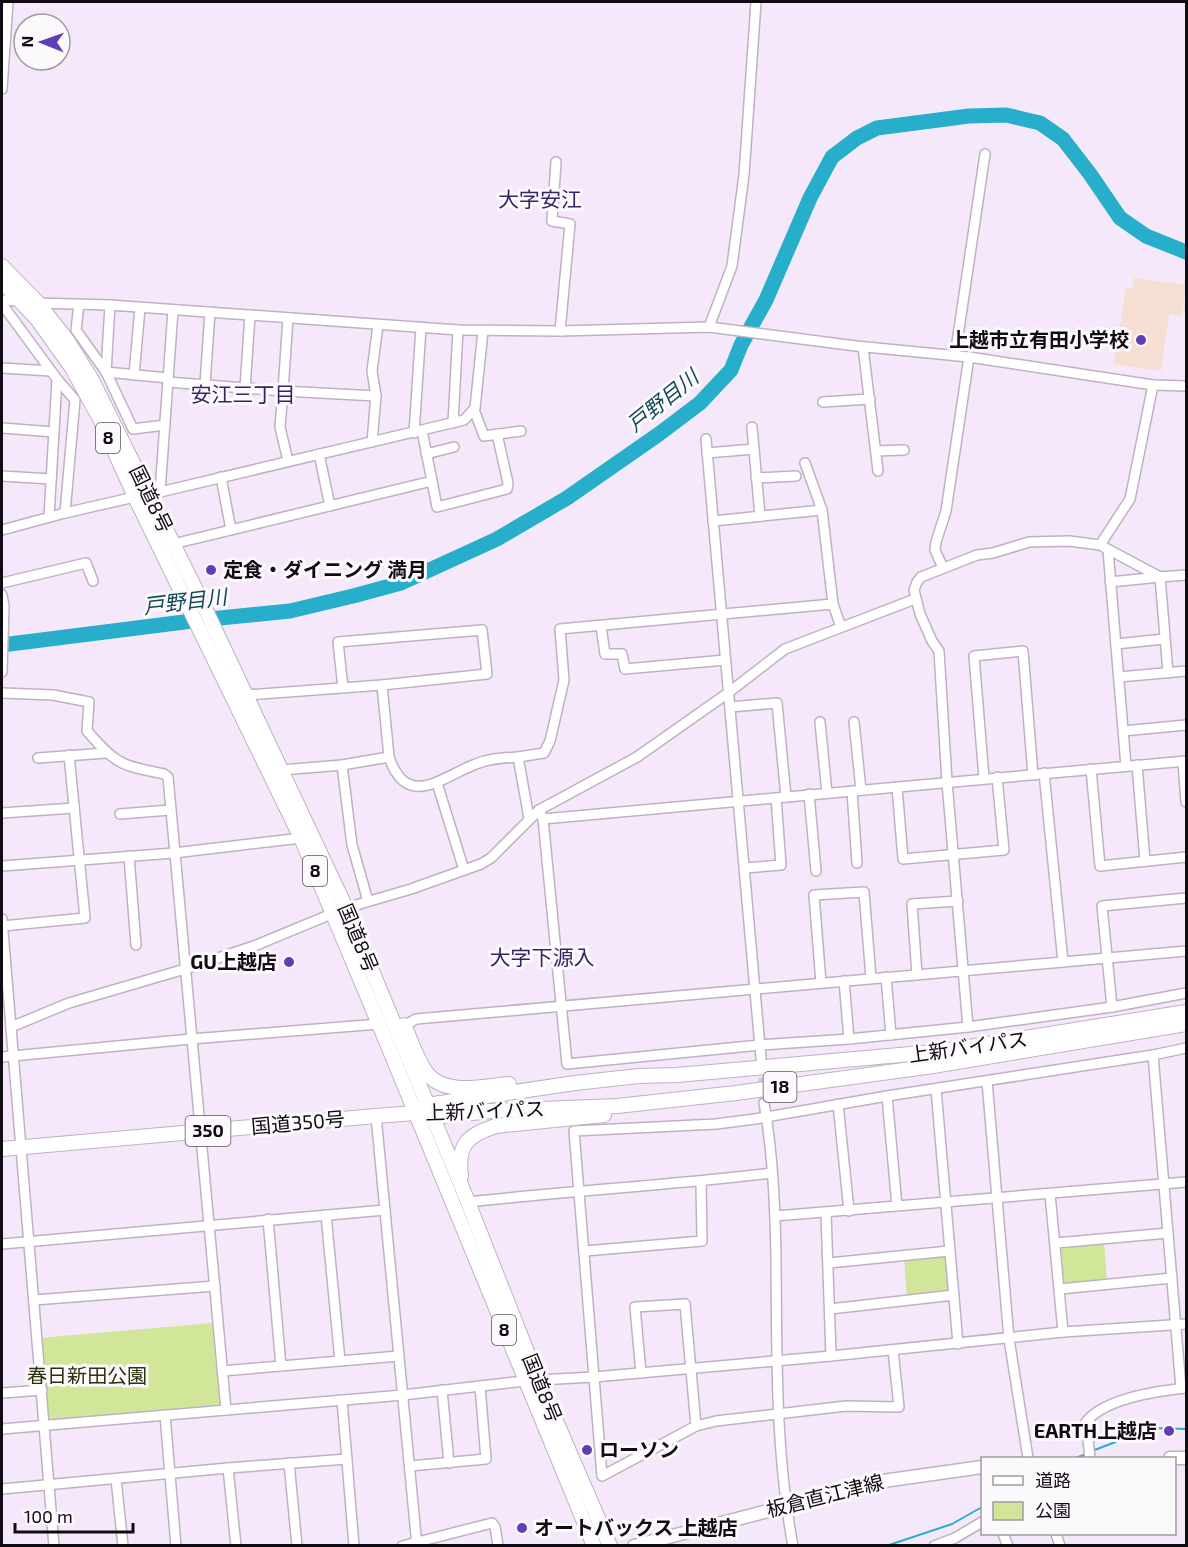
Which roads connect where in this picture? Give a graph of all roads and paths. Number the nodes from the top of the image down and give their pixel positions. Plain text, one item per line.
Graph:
1 (8, 2) edge
2 (756, 2) edge
3 (2, 89) edge
4 (985, 154) dead end
5 (556, 162) dead end
6 (2, 266) edge
7 (2, 282) edge
8 (20, 301) junction
9 (2, 302) edge
10 (38, 303) junction
11 (79, 304) junction
12 (110, 305) junction
13 (140, 308) junction
14 (173, 310) junction
15 (210, 312) junction
16 (250, 315) junction
17 (288, 318) junction
18 (378, 325) junction
19 (709, 327) junction
20 (421, 328) junction
21 (458, 330) junction
22 (483, 331) junction
23 (560, 331) junction
24 (863, 347) junction
25 (955, 356) junction
26 (969, 357) junction
27 (2, 368) edge
28 (106, 372) junction
29 (54, 375) junction
30 (134, 375) junction
31 (168, 380) junction
32 (205, 384) junction
33 (1153, 385) junction
34 (1186, 386) edge
35 (245, 387) junction
36 (283, 391) junction
37 (376, 396) junction
38 (870, 399) junction
39 (823, 402) dead end
40 (474, 410) junction
41 (453, 423) junction
42 (165, 424) junction
43 (752, 427) dead end
44 (2, 428) edge
45 (521, 431) dead end
46 (54, 432) junction
47 (418, 432) junction
48 (497, 434) junction
49 (706, 439) dead end
50 (372, 442) junction
51 (454, 447) dead end
52 (754, 449) junction
53 (904, 450) dead end
54 (876, 451) junction
55 (707, 453) junction
56 (319, 454) junction
57 (426, 454) junction
58 (288, 461) junction
59 (805, 462) dead end
60 (878, 471) dead end
61 (2, 476) edge
62 (796, 476) dead end
63 (221, 477) junction
64 (756, 478) junction
65 (51, 479) junction
66 (432, 481) junction
67 (148, 495) junction
68 (330, 506) junction
69 (822, 510) junction
70 (65, 513) junction
71 (760, 516) junction
72 (49, 517) junction
73 (713, 521) junction
74 (2, 522) edge
75 (23, 524) junction
76 (2, 530) edge
77 (231, 530) junction
78 (173, 544) junction
79 (1104, 548) junction
80 (943, 568) junction
81 (1186, 574) edge
82 (1160, 577) junction
83 (93, 581) dead end
84 (1110, 582) junction
85 (2, 583) edge
86 (2, 595) edge
87 (915, 599) junction
88 (833, 604) junction
89 (721, 616) junction
90 (601, 626) junction
91 (841, 627) junction
92 (1164, 639) junction
93 (1116, 644) junction
94 (725, 660) junction
95 (1186, 671) edge
96 (2, 672) edge
97 (1168, 673) junction
98 (1119, 677) junction
99 (382, 685) junction
100 (343, 688) junction
101 (2, 693) edge
102 (728, 693) junction
103 (246, 695) junction
104 (730, 707) junction
105 (820, 722) dead end
106 (854, 722) dead end
107 (1186, 725) edge
108 (1123, 730) junction
109 (106, 753) junction
110 (69, 755) junction
111 (518, 757) junction
112 (38, 758) dead end
113 (388, 758) junction
114 (1185, 762) edge
115 (342, 765) junction
116 (1137, 765) junction
117 (1126, 766) junction
118 (1091, 769) junction
119 (281, 770) junction
120 (1044, 773) junction
121 (1033, 775) junction
122 (997, 777) junction
123 (984, 778) junction
124 (947, 782) junction
125 (437, 783) junction
126 (897, 787) junction
127 (856, 791) junction
128 (826, 793) junction
129 (809, 794) junction
130 (781, 797) junction
131 (738, 801) junction
132 (1186, 802) edge
133 (74, 808) junction
134 (170, 810) junction
135 (2, 813) edge
136 (120, 814) dead end
137 (541, 815) junction
138 (529, 818) junction
139 (301, 838) junction
140 (174, 853) junction
141 (953, 854) junction
142 (129, 856) junction
143 (1186, 857) edge
144 (79, 860) junction
145 (1145, 861) junction
146 (857, 863) dead end
147 (2, 866) edge
148 (745, 868) junction
149 (464, 870) junction
150 (816, 871) dead end
151 (1186, 898) edge
152 (368, 901) junction
153 (958, 901) junction
154 (339, 911) junction
155 (2, 919) edge
156 (2, 926) edge
157 (136, 945) dead end
158 (1186, 951) edge
159 (1108, 958) junction
160 (1063, 962) junction
161 (185, 969) junction
162 (963, 971) junction
163 (917, 975) junction
164 (886, 977) junction
165 (871, 978) junction
166 (844, 981) junction
167 (821, 983) junction
168 (755, 988) junction
169 (1186, 993) edge
170 (561, 1007) junction
171 (1112, 1007) junction
172 (1186, 1012) edge
173 (379, 1024) junction
174 (1186, 1024) edge
175 (11, 1027) junction
176 (968, 1027) junction
177 (401, 1028) junction
178 (891, 1035) junction
179 (191, 1039) junction
180 (849, 1039) junction
181 (760, 1044) junction
182 (1186, 1048) edge
183 (1153, 1055) junction
184 (14, 1056) junction
185 (2, 1057) edge
186 (761, 1058) tunnel mouth
187 (639, 1076) junction
188 (987, 1081) junction
189 (936, 1089) junction
190 (736, 1093) junction
191 (887, 1096) junction
192 (764, 1103) tunnel mouth
193 (838, 1104) junction
194 (429, 1111) junction
195 (415, 1113) junction
196 (376, 1116) junction
197 (767, 1116) junction
198 (200, 1132) junction
199 (22, 1147) junction
200 (2, 1149) edge
201 (772, 1173) junction
202 (700, 1182) junction
203 (1186, 1182) edge
204 (1163, 1184) junction
205 (580, 1190) junction
206 (1050, 1194) junction
207 (465, 1196) junction
208 (998, 1198) junction
209 (946, 1203) junction
210 (897, 1206) junction
211 (385, 1210) junction
212 (849, 1211) junction
213 (826, 1213) junction
214 (326, 1215) junction
215 (775, 1216) junction
216 (268, 1219) junction
217 (209, 1224) junction
218 (1168, 1233) junction
219 (29, 1241) junction
220 (1056, 1243) junction
221 (2, 1244) edge
222 (585, 1251) junction
223 (950, 1251) junction
224 (828, 1263) junction
225 (1172, 1278) junction
226 (215, 1286) junction
227 (1060, 1289) junction
228 (954, 1295) junction
229 (34, 1300) junction
230 (830, 1309) junction
231 (1181, 1325) edge
232 (1063, 1332) junction
233 (1009, 1339) junction
234 (958, 1344) junction
235 (893, 1350) junction
236 (399, 1356) junction
237 (831, 1356) junction
238 (340, 1361) junction
239 (778, 1361) junction
240 (281, 1366) junction
241 (692, 1368) junction
242 (222, 1371) junction
243 (641, 1373) junction
244 (594, 1377) junction
245 (531, 1380) junction
246 (480, 1386) junction
247 (1184, 1388) edge
248 (42, 1390) junction
249 (442, 1390) junction
250 (2, 1394) edge
251 (403, 1395) junction
252 (342, 1400) junction
253 (226, 1410) junction
254 (779, 1413) junction
255 (165, 1415) junction
256 (44, 1425) junction
257 (696, 1426) junction
258 (2, 1429) edge
259 (1028, 1457) edge
260 (1090, 1457) edge
261 (347, 1460) junction
262 (448, 1462) junction
263 (289, 1463) junction
264 (410, 1466) junction
265 (981, 1467) edge
266 (228, 1468) junction
267 (170, 1474) junction
268 (116, 1479) junction
269 (49, 1485) junction
270 (2, 1490) edge
271 (785, 1506) junction
272 (981, 1523) edge
273 (956, 1542) edge
274 (417, 1544) edge
275 (54, 1545) edge
276 (123, 1545) edge
277 (176, 1545) edge
278 (236, 1545) edge
279 (297, 1545) edge
280 (354, 1545) edge
281 (402, 1545) edge
282 (498, 1545) edge
283 (594, 1545) edge
284 (610, 1545) edge
285 (634, 1545) edge
286 (793, 1545) edge
287 (934, 1545) edge

1 - 3 street
2 - 19 street
4 - 25 street
5 - 23 street
6 - 10 highway, 国道8号 / 8
7 - 8 highway, 国道8号 / 8
8 - 9 street
8 - 10 street
8 - 67 highway, 国道8号 / 8
9 - 29 street
10 - 11 street
10 - 67 highway, 国道8号 / 8
11 - 12 street
11 - 28 street
12 - 13 street
12 - 28 street
13 - 14 street
13 - 30 street
14 - 15 street
14 - 31 street
15 - 16 street
15 - 32 street
16 - 17 street
16 - 35 street
17 - 18 street
17 - 36 street
18 - 20 street
18 - 37 street
19 - 23 street
19 - 24 street
20 - 21 street
20 - 47 street
21 - 22 street
21 - 41 street
22 - 23 street
22 - 40 street
24 - 25 street
24 - 38 street
25 - 26 street
26 - 33 street
26 - 80 street
27 - 29 street
28 - 30 street
28 - 42 street
29 - 46 street
29 - 70 street
30 - 31 street
31 - 32 street
31 - 42 street
32 - 35 street
33 - 34 street
33 - 79 street
35 - 36 street
36 - 37 street
36 - 58 street
37 - 50 street
38 - 39 street
38 - 54 street
40 - 41 street
40 - 48 street
41 - 47 street
42 - 67 street
43 - 52 street
44 - 46 street
45 - 48 street
46 - 65 street
47 - 50 street
47 - 57 street
48 - 66 street
49 - 55 street
50 - 56 street
51 - 57 street
52 - 55 street
52 - 64 street
53 - 54 street
54 - 60 street
55 - 73 street
56 - 58 street
56 - 68 street
57 - 66 street
58 - 63 street
59 - 69 street
61 - 65 street
62 - 64 street
63 - 67 street
63 - 77 street
64 - 71 street
65 - 72 street
66 - 68 street
67 - 70 street
67 - 78 highway, 国道8号 / 8
67 - 139 highway, 国道8号 / 8
68 - 77 street
69 - 71 street
69 - 88 street
70 - 72 street
71 - 73 street
72 - 75 street
73 - 89 street
74 - 75 street
75 - 76 street
77 - 78 street
78 - 103 highway, 国道8号 / 8
79 - 80 street
79 - 82 street
79 - 84 street
80 - 87 street
81 - 82 street
82 - 84 street
82 - 92 street
83 - 85 street
84 - 93 street
86 - 96 street
87 - 91 street
87 - 124 street
88 - 89 street
88 - 91 street
89 - 90 street
89 - 94 street
90 - 94 street
90 - 111 street
91 - 102 street
92 - 93 street
92 - 97 street
93 - 98 street
94 - 102 street
95 - 97 street
97 - 98 street
98 - 108 street
99 - 100 street
99 - 100 street
99 - 113 street
100 - 103 street
101 - 109 street
102 - 104 street
102 - 137 street
103 - 119 highway, 国道8号 / 8
104 - 130 street
104 - 131 street
105 - 128 street
106 - 127 street
107 - 108 street
108 - 117 street
109 - 110 street
109 - 134 street
110 - 112 street
110 - 133 street
111 - 125 street
111 - 138 street
113 - 115 street
113 - 125 street
114 - 116 street
114 - 132 street
115 - 119 street
115 - 152 street
116 - 117 street
116 - 145 street
117 - 118 street
118 - 120 street
118 - 145 street
119 - 154 highway, 国道8号 / 8
120 - 121 street
120 - 160 street
121 - 122 street
121 - 123 street
122 - 123 street
122 - 141 street
123 - 124 street
124 - 126 street
124 - 141 street
125 - 149 street
126 - 127 street
126 - 141 street
127 - 128 street
127 - 146 street
128 - 129 street
129 - 130 street
129 - 150 street
130 - 131 street
130 - 148 street
131 - 137 street
131 - 148 street
133 - 135 street
133 - 144 street
134 - 136 street
134 - 140 street
137 - 138 street
137 - 170 street
138 - 149 street
139 - 140 street
139 - 154 highway, 国道8号 / 8
140 - 142 street
140 - 161 street
141 - 153 street
142 - 144 street
142 - 157 street
143 - 145 street
144 - 147 street
144 - 156 street
148 - 168 street
149 - 152 street
151 - 159 street
152 - 154 street
153 - 162 street
153 - 163 street
154 - 161 street
154 - 173 highway, 国道8号 / 8
154 - 177 highway, 国道8号 / 8
155 - 156 street
156 - 175 street
158 - 159 street
159 - 160 street
159 - 171 street
160 - 162 street
161 - 175 street
161 - 179 street
162 - 163 street
162 - 176 street
163 - 164 street
164 - 165 street
164 - 178 street
165 - 166 street
165 - 167 street
166 - 167 street
166 - 180 street
167 - 168 street
168 - 170 street
168 - 181 street
169 - 171 street
170 - 177 street
170 - 181 street
171 - 176 street
172 - 187 highway, 上新バイパス / 18
173 - 179 street
173 - 195 highway, 国道8号 / 8
174 - 190 highway, 上新バイパス / 18
175 - 184 street
176 - 178 street
177 - 187 highway
177 - 194 highway, 国道8号 / 8
178 - 180 street
179 - 184 street
179 - 198 street
180 - 181 street
181 - 186 street
182 - 183 street
183 - 188 street
183 - 204 street
184 - 185 street
184 - 199 street
187 - 194 highway, 上新バイパス / 18
188 - 189 street
188 - 208 street
189 - 191 street
189 - 209 street
190 - 194 highway, 上新バイパス / 18
190 - 207 highway
191 - 193 street
191 - 210 street
192 - 197 street
193 - 197 street
193 - 212 street
194 - 195 highway, 上新バイパス / 18
194 - 207 highway, 国道8号 / 8
195 - 196 highway, 国道350号 / 350
195 - 245 highway, 国道8号 / 8
196 - 198 highway, 国道350号 / 350
196 - 211 street
197 - 201 street
197 - 205 street
198 - 199 highway, 国道350号 / 350
198 - 217 street
199 - 200 highway, 国道350号 / 350
199 - 219 street
201 - 202 street
201 - 215 street
202 - 205 street
202 - 222 street
203 - 204 street
204 - 206 street
204 - 218 street
205 - 207 street
205 - 222 street
206 - 208 street
206 - 220 street
207 - 245 highway, 国道8号 / 8
208 - 209 street
208 - 233 street
209 - 210 street
209 - 223 street
210 - 212 street
211 - 214 street
211 - 236 street
212 - 213 street
213 - 215 street
213 - 224 street
214 - 216 street
214 - 238 street
215 - 239 street
216 - 217 street
216 - 240 street
217 - 219 street
217 - 226 street
218 - 220 street
218 - 225 street
219 - 221 street
219 - 229 street
220 - 227 street
222 - 244 street
223 - 224 street
223 - 228 street
224 - 230 street
225 - 227 street
225 - 231 street
226 - 229 street
226 - 242 street
227 - 232 street
228 - 230 street
228 - 234 street
229 - 248 street
230 - 237 street
231 - 232 street
231 - 247 street
232 - 233 street
233 - 234 street
233 - 259 street
234 - 235 street
235 - 237 street
235 - 254 street
236 - 238 street
236 - 251 street
237 - 239 street
238 - 240 street
239 - 241 street
239 - 254 street
240 - 242 street
241 - 243 street
241 - 243 street
241 - 257 street
242 - 253 street
243 - 244 street
244 - 245 street
244 - 257 street
245 - 246 street
245 - 283 highway, 国道8号 / 8
245 - 284 highway, 国道8号 / 8
246 - 249 street
246 - 262 street
247 - 260 street
248 - 250 street
248 - 256 street
249 - 251 street
249 - 262 street
251 - 252 street
251 - 264 street
252 - 253 street
252 - 261 street
253 - 255 street
254 - 257 street
254 - 271 street
255 - 256 street
255 - 267 street
256 - 258 street
256 - 269 street
261 - 263 street
261 - 280 street
262 - 264 street
263 - 266 street
263 - 279 street
264 - 274 street
265 - 271 main road, 板倉直江津線
266 - 267 street
266 - 278 street
267 - 268 street
267 - 277 street
268 - 269 street
268 - 276 street
269 - 270 street
269 - 275 street
271 - 285 main road, 板倉直江津線
271 - 286 street
272 - 273 street
273 - 287 street
274 - 281 street
274 - 282 street

